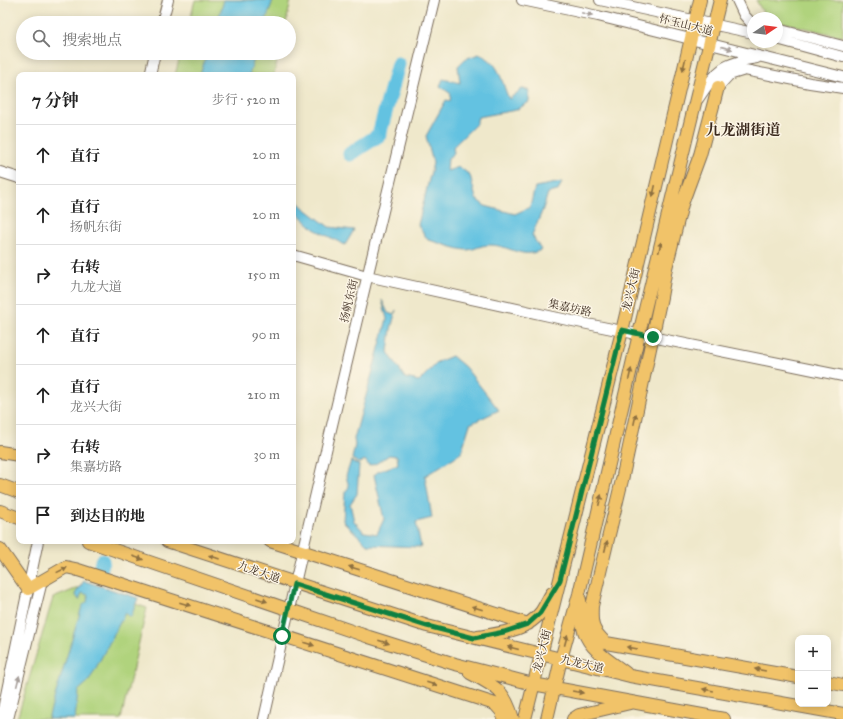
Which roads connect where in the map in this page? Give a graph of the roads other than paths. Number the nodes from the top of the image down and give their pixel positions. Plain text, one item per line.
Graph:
1 (168, 0) edge
2 (434, 0) edge
3 (522, 0) edge
4 (600, 0) edge
5 (700, 0) edge
6 (720, 0) edge
7 (737, 0) edge
8 (744, 15) junction
9 (164, 16) edge
10 (747, 17) edge
11 (747, 18) edge
12 (696, 20) junction
13 (715, 24) junction
14 (783, 30) edge
15 (747, 32) edge
16 (690, 39) junction
17 (783, 41) edge
18 (710, 44) junction
19 (843, 46) edge
20 (762, 57) junction
21 (843, 57) edge
22 (153, 60) edge
23 (151, 72) edge
24 (843, 77) edge
25 (718, 87) joint
26 (843, 88) edge
27 (695, 102) junction
28 (0, 172) edge
29 (16, 177) edge
30 (296, 256) edge
31 (367, 276) junction
32 (622, 330) junction
33 (639, 334) junction
34 (653, 337) junction
35 (843, 376) edge
36 (0, 452) edge
37 (16, 455) edge
38 (0, 485) edge
39 (16, 491) edge
40 (0, 512) edge
41 (16, 517) edge
42 (37, 544) edge
43 (97, 544) edge
44 (176, 544) edge
45 (280, 544) edge
46 (0, 549) edge
47 (302, 551) junction
48 (560, 580) junction
49 (42, 581) junction
50 (294, 584) junction
51 (28, 589) junction
52 (579, 594) junction
53 (288, 609) junction
54 (528, 624) junction
55 (282, 636) junction
56 (592, 637) junction
57 (474, 638) junction
58 (541, 654) junction
59 (561, 660) junction
60 (455, 664) junction
61 (630, 676) junction
62 (795, 676) edge
63 (831, 682) edge
64 (533, 684) junction
65 (843, 684) edge
66 (555, 688) junction
67 (634, 702) junction
68 (843, 714) edge
69 (1, 719) edge
70 (8, 719) edge
71 (264, 719) edge
72 (504, 719) edge
73 (513, 719) edge
74 (525, 719) edge
75 (547, 719) edge
76 (573, 719) edge
77 (724, 719) edge

1 - 9 street
2 - 31 street, 扬帆东街
3 -> 16 street, 怀玉山大道
4 - 12 street, 怀玉山大道
5 - 12 main road, 龙兴大街
6 - 13 main road, 龙兴大街
7 - 8 street
8 - 10 street
8 - 11 street
12 - 13 street, 怀玉山大道
12 - 16 main road, 龙兴大街
13 - 15 street, 怀玉山大道
13 - 18 main road, 龙兴大街
14 - 19 street
16 - 18 street, 怀玉山大道
16 -> 32 main road, 龙兴大街
17 - 21 street
18 -> 20 street, 怀玉山大道
18 - 27 main road, 龙兴大街
20 - 24 street, 怀玉山大道
20 - 27 street
22 - 23 street
25 - 26 street
25 - 34 main road
33 -> 27 main road, 龙兴大街
28 - 29 street
30 - 31 street, 集嘉坊路
31 - 32 street, 集嘉坊路
31 - 47 street, 扬帆东街
32 - 33 street, 集嘉坊路
32 - 48 main road, 龙兴大街
33 - 34 street, 集嘉坊路
52 -> 33 main road, 龙兴大街
34 - 35 street, 集嘉坊路
56 -> 34 main road
36 - 37 main road
38 - 39 main road
40 - 41 main road
42 - 51 street
43 -> 53 main road
50 -> 44 main road, 九龙大道
45 - 47 main road
46 - 51 main road
47 - 50 street, 扬帆东街
54 -> 47 main road
48 - 54 main road
48 - 58 main road, 龙兴大街
49 - 51 main road
49 -> 55 main road
70 -> 49 street
50 - 53 street, 扬帆东街
50 - 57 main road, 九龙大道
51 - 69 street
52 - 56 main road
59 -> 52 main road, 龙兴大街
53 - 55 street, 扬帆东街
53 -> 60 main road
54 - 57 main road
55 - 71 street, 扬帆东街
55 -> 72 main road
56 - 61 main road
62 -> 56 main road
58 -> 57 main road, 九龙大道
58 - 59 main road, 九龙大道
58 - 64 main road, 龙兴大街
59 - 61 main road, 九龙大道
59 - 66 main road, 龙兴大街
60 - 64 main road
60 - 73 main road
68 -> 61 main road, 九龙大道
63 - 65 main road
64 - 66 main road
64 - 74 main road, 龙兴大街
66 -> 67 main road
66 - 75 main road, 龙兴大街
67 - 76 main road
67 - 77 main road

